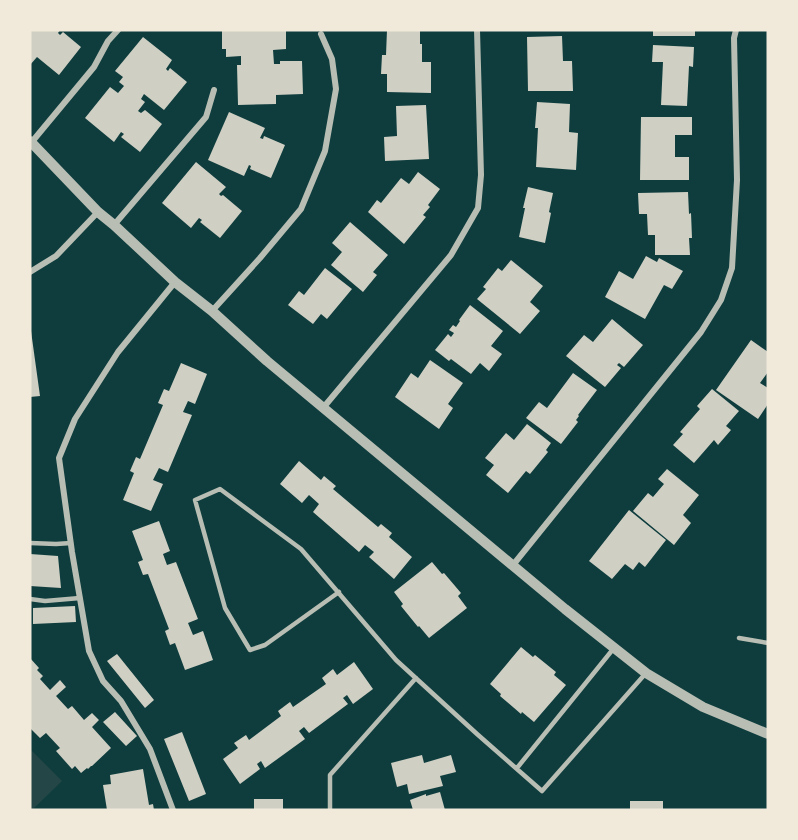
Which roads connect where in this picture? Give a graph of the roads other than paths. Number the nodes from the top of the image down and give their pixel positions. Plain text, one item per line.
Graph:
1 (118, 30) edge
2 (477, 30) edge
3 (736, 30) edge
4 (321, 34) dead end
5 (214, 90) dead end
6 (31, 142) edge
7 (98, 212) junction
8 (114, 225) junction
9 (30, 272) edge
10 (175, 282) junction
11 (212, 311) junction
12 (323, 408) junction
13 (30, 543) edge
14 (71, 543) junction
15 (513, 565) junction
16 (339, 592) junction
17 (80, 598) junction
18 (30, 599) edge
19 (739, 638) dead end
20 (768, 644) edge
21 (614, 648) junction
22 (646, 673) junction
23 (416, 678) junction
24 (768, 734) edge
25 (517, 768) junction
26 (173, 810) edge
27 (330, 810) edge

1 - 6 street
2 - 12 street
3 - 15 street
4 - 11 street
5 - 8 street
6 - 7 street
7 - 8 street
7 - 9 street
8 - 10 street
10 - 11 street
10 - 14 street
11 - 12 street
12 - 15 street
13 - 14 lane
14 - 17 street
15 - 21 street
16 - 16 lane
16 - 23 lane
17 - 18 lane
17 - 26 street
19 - 20 lane
21 - 22 street
21 - 25 lane
22 - 24 street
22 - 25 lane
23 - 25 lane
23 - 27 lane

